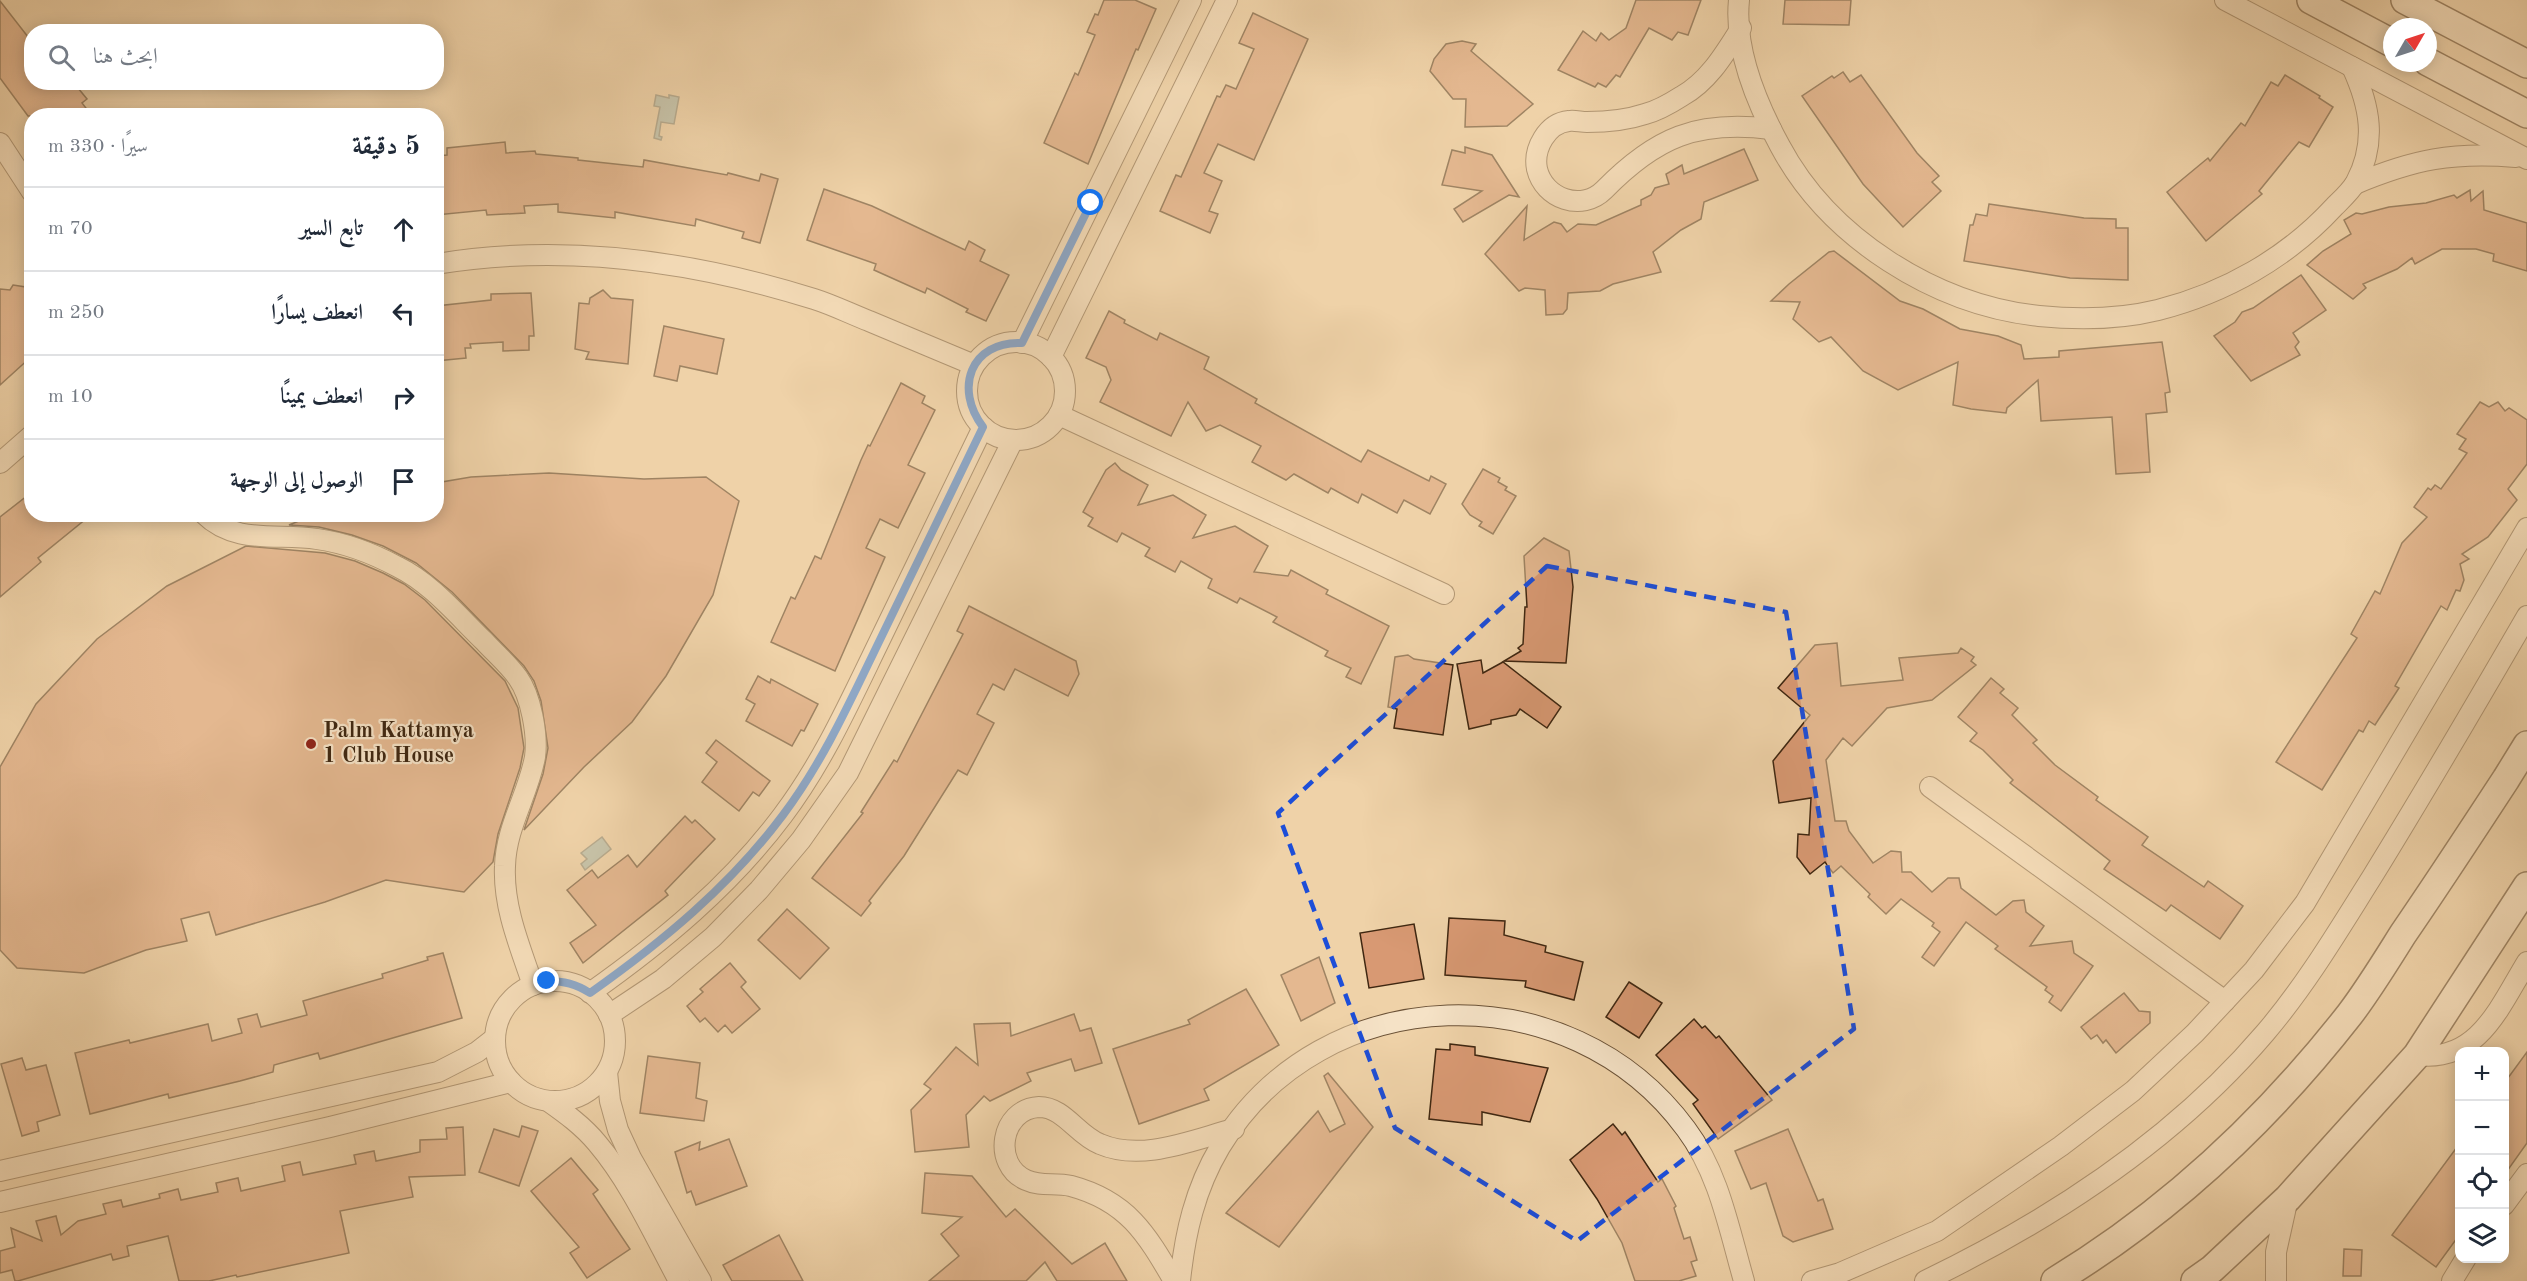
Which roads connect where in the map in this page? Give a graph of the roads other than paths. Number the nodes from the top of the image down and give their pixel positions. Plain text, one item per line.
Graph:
1 (1191, 0) edge
2 (1227, 0) edge
3 (1739, 0) edge
4 (2224, 0) edge
5 (2311, 0) edge
6 (2405, 0) edge
7 (1741, 28) junction
8 (2383, 38) edge
9 (2527, 64) edge
10 (2352, 67) junction
11 (2437, 67) edge
12 (2527, 114) edge
13 (1771, 129) junction
14 (0, 142) edge
15 (2525, 159) edge
16 (24, 180) edge
17 (2355, 184) junction
18 (444, 263) edge
19 (1022, 343) junction
20 (1051, 357) junction
21 (974, 365) junction
22 (1059, 415) junction
23 (983, 427) junction
24 (1013, 440) junction
25 (24, 442) edge
26 (0, 463) edge
27 (212, 522) edge
28 (2527, 528) edge
29 (1444, 594) dead end
30 (2527, 616) edge
31 (2527, 745) edge
32 (2517, 777) edge
33 (1930, 787) dead end
34 (2527, 886) edge
35 (2527, 962) edge
36 (532, 985) junction
37 (590, 993) junction
38 (2225, 1001) junction
39 (609, 1015) junction
40 (495, 1038) junction
41 (2417, 1055) junction
42 (607, 1072) junction
43 (512, 1082) junction
44 (548, 1101) junction
45 (1234, 1129) junction
46 (0, 1172) edge
47 (2527, 1174) edge
48 (2288, 1198) junction
49 (2509, 1199) edge
50 (0, 1202) edge
51 (2463, 1263) edge
52 (679, 1281) edge
53 (701, 1281) edge
54 (1174, 1281) edge
55 (1180, 1281) edge
56 (1744, 1281) edge
57 (1812, 1281) edge
58 (1925, 1281) edge
59 (2055, 1281) edge
60 (2195, 1281) edge
61 (2276, 1281) edge
62 (2452, 1281) edge

1 - 19 street
2 - 20 street
3 - 7 street
4 - 10 street
5 - 8 street
6 - 9 street
7 - 13 street
7 - 13 street
10 - 15 street
10 - 17 street
11 - 12 street
13 - 17 street
14 - 16 street
15 - 17 street
18 - 21 street
19 - 20 street
19 - 21 street
20 - 22 street
21 - 23 street
22 - 24 street
22 - 29 street
23 - 24 street
23 - 37 street
24 - 39 street
25 - 26 street
27 - 36 street
28 - 38 street
30 - 58 street
31 - 32 street
32 - 59 street
33 - 38 street
34 - 41 street
35 - 41 street
36 - 37 street
36 - 40 street
37 - 39 street
38 - 57 street
39 - 42 street
40 - 43 street
40 - 46 street
41 - 48 street
42 - 44 street
42 - 53 street
43 - 44 street
43 - 50 street
44 - 52 street
45 - 54 street
45 - 55 street
45 - 56 street
47 - 49 street
48 - 60 street
48 - 61 street
51 - 62 street

